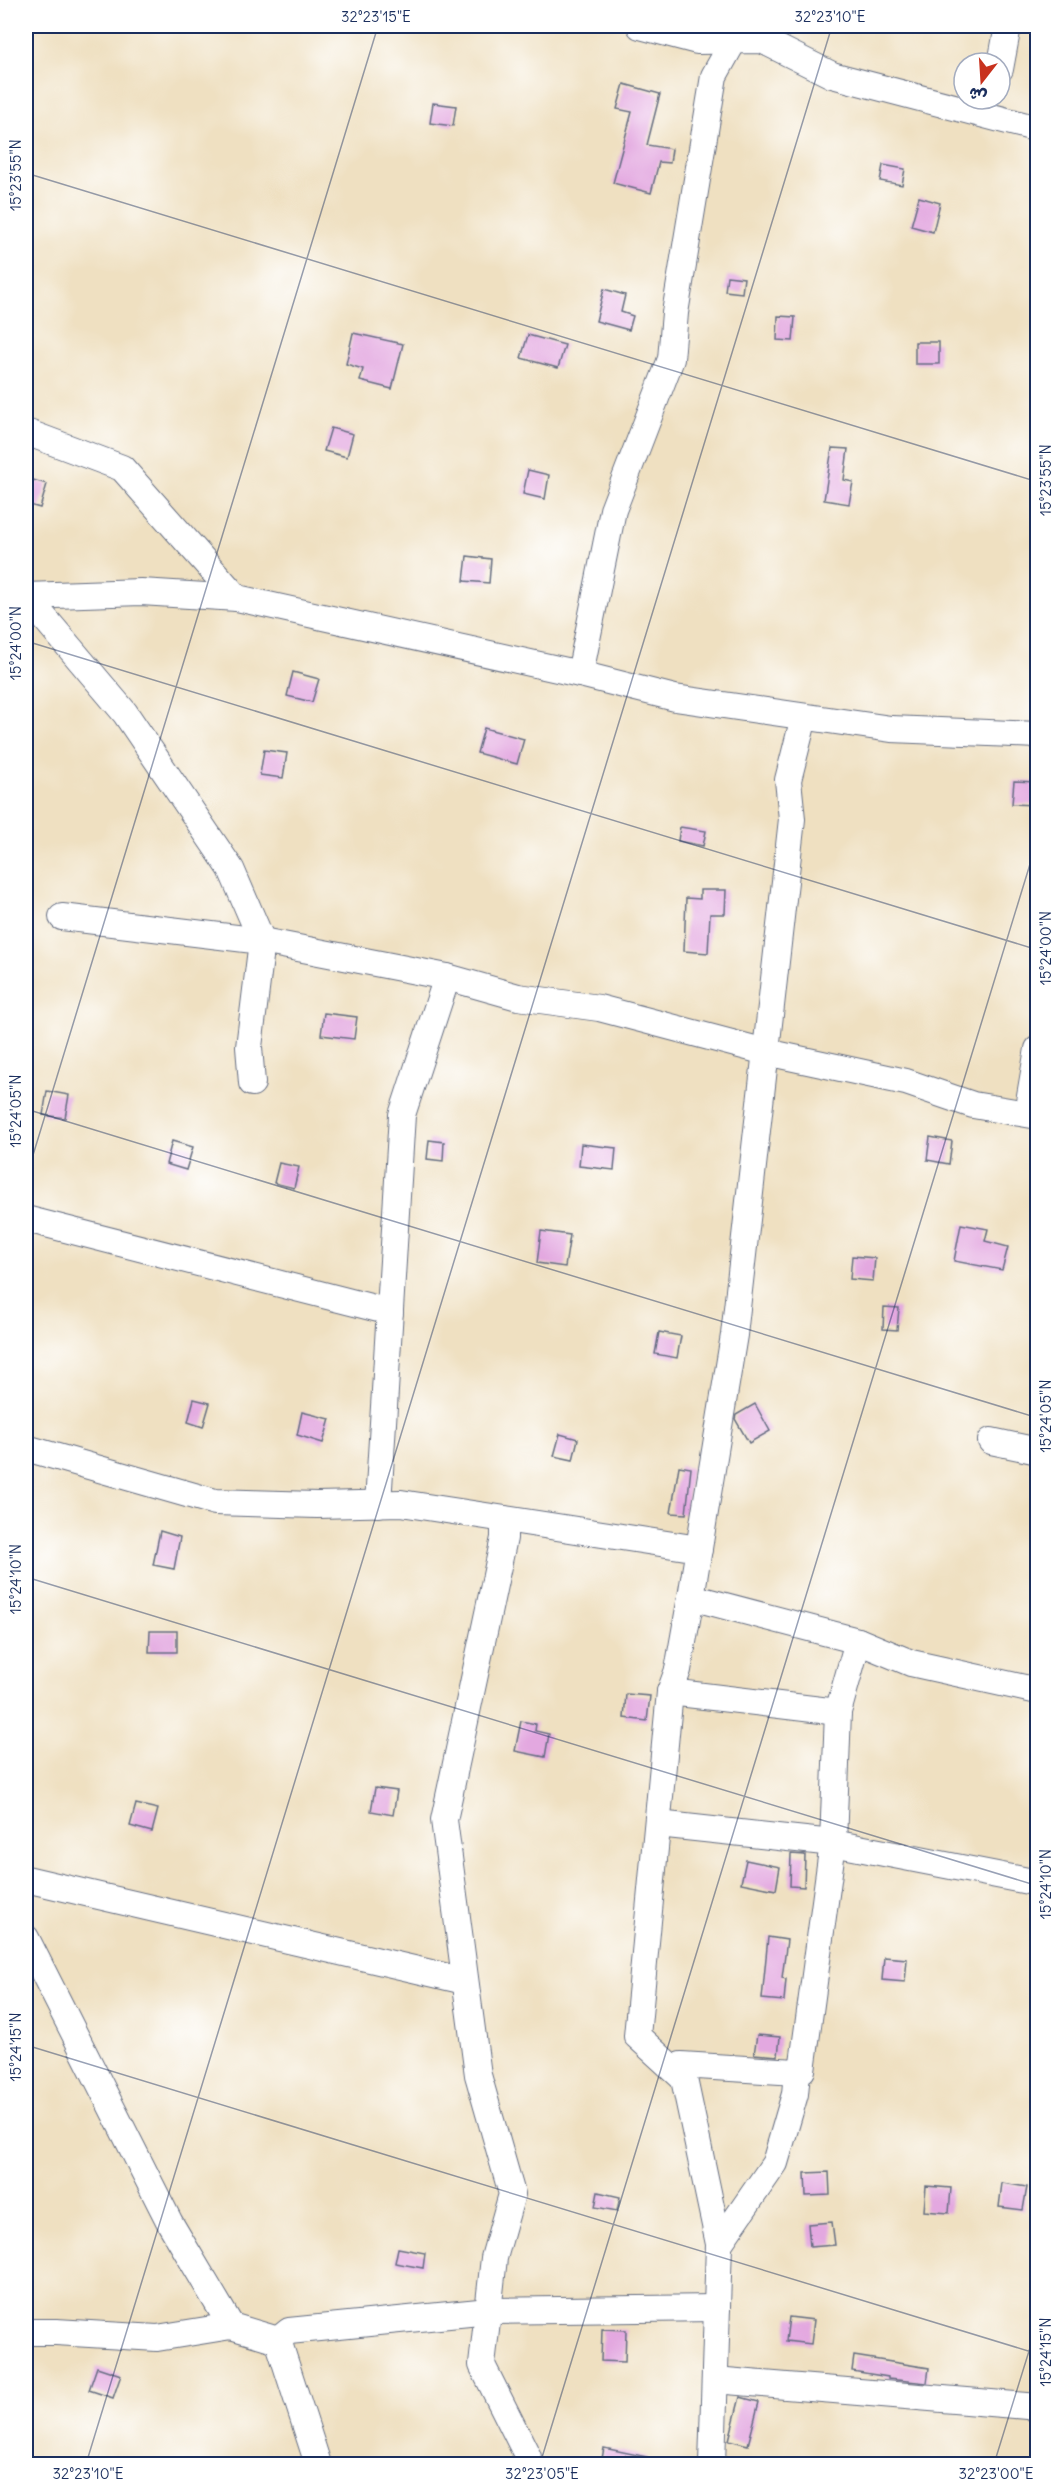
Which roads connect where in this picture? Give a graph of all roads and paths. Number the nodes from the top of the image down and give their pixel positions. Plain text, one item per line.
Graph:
1 (640, 26) edge
2 (1008, 26) edge
3 (736, 33) edge
4 (1003, 51) edge
5 (952, 100) edge
6 (999, 111) edge
7 (1038, 129) edge
8 (26, 432) edge
9 (26, 596) edge
10 (237, 598) junction
11 (580, 674) junction
12 (804, 717) junction
13 (1038, 735) edge
14 (62, 917) dead end
15 (262, 941) junction
16 (447, 977) junction
17 (1038, 1049) edge
18 (766, 1052) junction
19 (252, 1083) dead end
20 (1032, 1114) edge
21 (26, 1220) edge
22 (390, 1312) junction
23 (991, 1441) dead end
24 (26, 1448) edge
25 (1038, 1451) edge
26 (378, 1504) junction
27 (504, 1519) junction
28 (699, 1549) junction
29 (691, 1597) junction
30 (858, 1641) junction
31 (1038, 1691) edge
32 (670, 1692) junction
33 (838, 1712) junction
34 (658, 1824) junction
35 (833, 1843) junction
36 (26, 1879) edge
37 (1038, 1883) edge
38 (26, 1938) edge
39 (465, 1980) junction
40 (796, 2072) junction
41 (684, 2079) junction
42 (719, 2244) junction
43 (717, 2308) junction
44 (489, 2310) junction
45 (231, 2326) junction
46 (26, 2332) edge
47 (278, 2340) junction
48 (715, 2380) junction
49 (1038, 2407) edge
50 (318, 2464) edge
51 (528, 2464) edge
52 (712, 2464) edge

1 - 3 street
2 - 4 street
3 - 5 street
3 - 11 street
6 - 7 street
8 - 10 street
9 - 10 street
9 - 15 street
10 - 11 street
11 - 12 street
12 - 13 street
12 - 18 street
14 - 15 street
15 - 16 street
15 - 19 street
16 - 18 street
16 - 22 street
17 - 20 street
18 - 20 street
18 - 28 street
21 - 22 street
22 - 26 street
23 - 25 street
24 - 26 street
26 - 27 street
27 - 28 street
27 - 39 street
28 - 29 street
29 - 30 street
29 - 32 street
30 - 31 street
30 - 33 street
32 - 33 street
32 - 34 street
33 - 35 street
34 - 35 street
34 - 41 street
35 - 37 street
35 - 40 street
36 - 39 street
38 - 45 street
39 - 44 street
40 - 41 street
40 - 42 street
41 - 42 street
42 - 43 street
43 - 44 street
43 - 48 street
44 - 47 street
44 - 51 street
45 - 46 street
45 - 47 street
47 - 50 street
48 - 49 street
48 - 52 street

